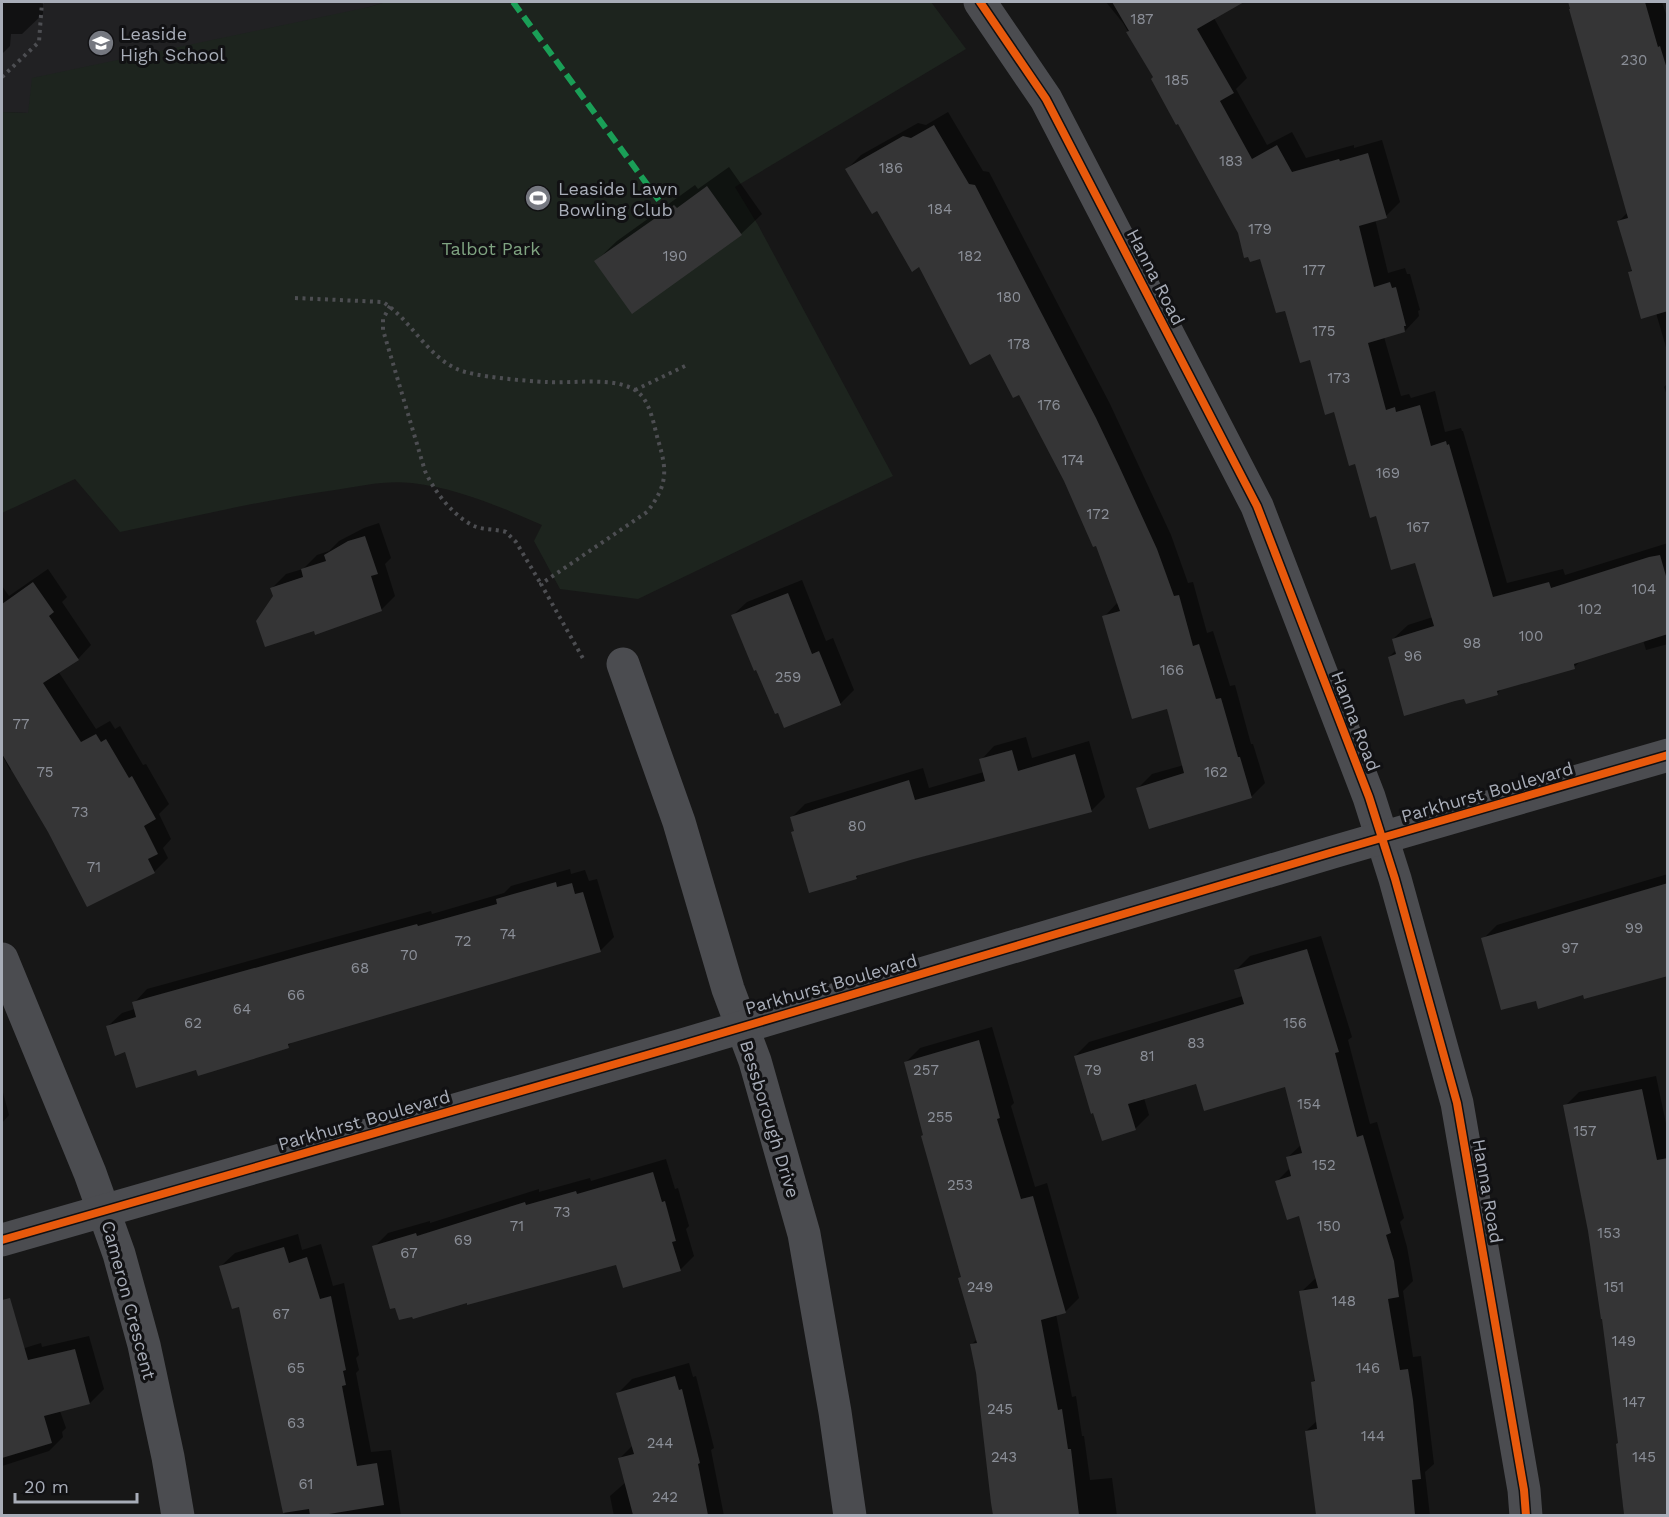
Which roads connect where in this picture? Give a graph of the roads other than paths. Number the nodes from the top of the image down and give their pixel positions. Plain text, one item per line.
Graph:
1 (980, 2) edge
2 (623, 664) road end
3 (1668, 755) edge
4 (1383, 838) junction
5 (2, 959) edge
6 (741, 1026) junction
7 (104, 1210) junction
8 (2, 1240) edge
9 (178, 1515) edge
10 (850, 1515) edge
11 (1526, 1515) edge

1 - 4 street, Hanna Road
2 - 6 street, Bessborough Drive
3 - 4 street, Parkhurst Boulevard
4 - 6 street, Parkhurst Boulevard
4 - 11 street, Hanna Road
5 - 7 street, Cameron Crescent
6 - 7 street, Parkhurst Boulevard
6 - 10 street, Bessborough Drive
7 - 8 street, Parkhurst Boulevard
7 - 9 street, Cameron Crescent

